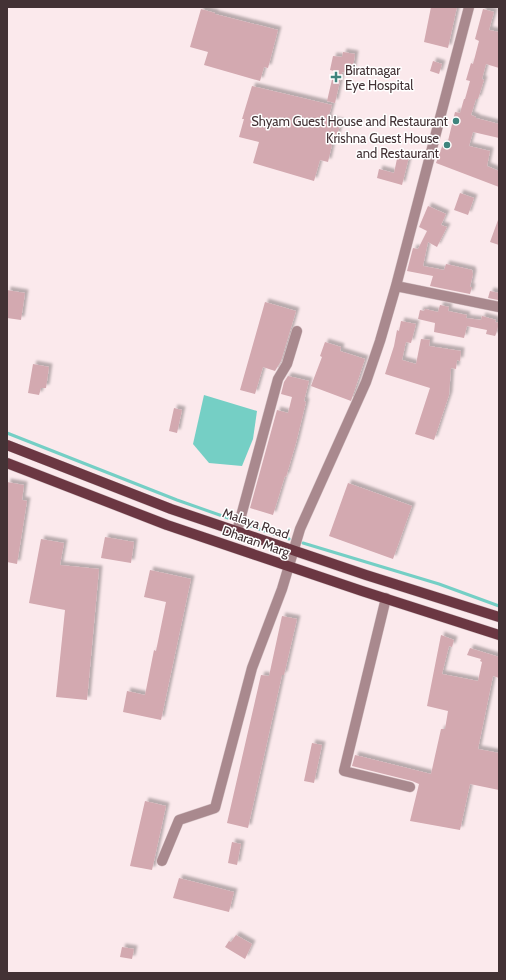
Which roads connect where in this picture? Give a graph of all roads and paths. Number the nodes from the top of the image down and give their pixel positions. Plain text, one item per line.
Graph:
1 (468, 7) edge
2 (396, 286) junction
3 (499, 307) edge
4 (297, 331) dead end
5 (7, 445) edge
6 (7, 462) edge
7 (144, 498) junction
8 (138, 513) junction
9 (237, 531) junction
10 (294, 550) junction
11 (288, 566) junction
12 (386, 598) junction
13 (499, 617) edge
14 (499, 635) edge
15 (410, 787) dead end
16 (162, 862) dead end

1 - 2 street
2 - 3 street
2 - 10 street
4 - 9 street
5 - 7 main road, Malaya Road
6 - 8 main road, Dharan Marg
7 - 8 main road
7 - 9 main road, Malaya Road
8 - 11 main road, Dharan Marg
9 - 10 main road, Malaya Road
10 - 11 street
10 - 13 main road, Malaya Road
11 - 12 main road, Dharan Marg
11 - 16 street
12 - 14 main road, Dharan Marg
12 - 15 street

